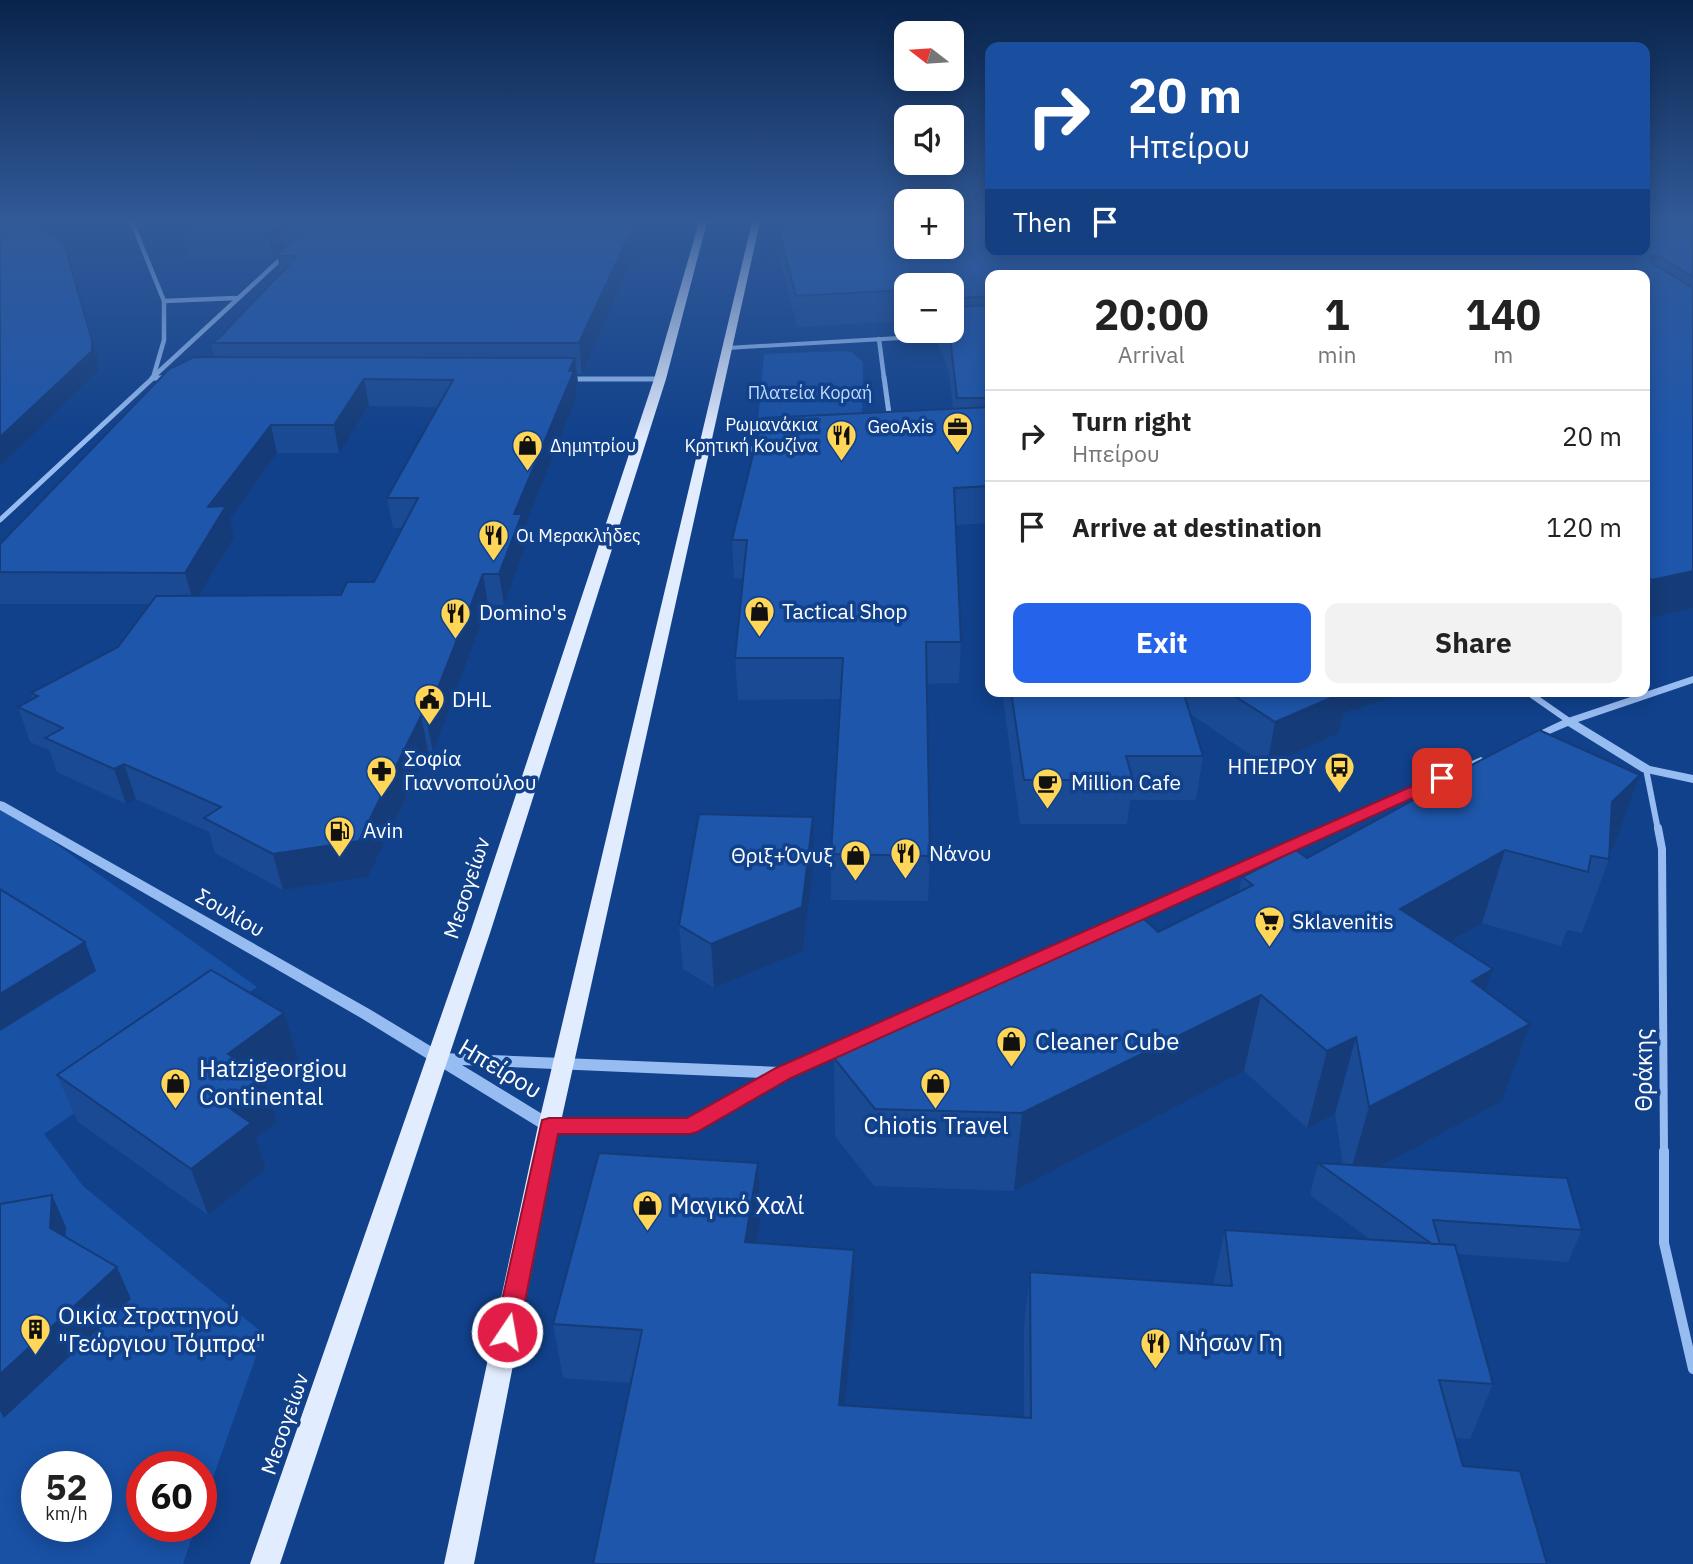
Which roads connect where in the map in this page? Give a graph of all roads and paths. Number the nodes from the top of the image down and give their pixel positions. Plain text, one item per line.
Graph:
1 (162, 295) edge
2 (240, 295) edge
3 (683, 295) edge
4 (739, 295) edge
5 (237, 298) junction
6 (164, 301) junction
7 (894, 338) edge
8 (879, 339) junction
9 (727, 348) junction
10 (153, 378) junction
11 (181, 378) edge
12 (564, 379) edge
13 (660, 379) junction
14 (890, 425) edge
15 (770, 448) edge
16 (703, 453) junction
17 (0, 520) edge
18 (1693, 679) edge
19 (1650, 694) edge
20 (1534, 697) edge
21 (1641, 697) edge
22 (1569, 722) junction
23 (1518, 744) edge
24 (1493, 755) edge
25 (1646, 769) junction
26 (1693, 779) edge
27 (0, 805) edge
28 (438, 1059) junction
29 (563, 1064) junction
30 (783, 1073) junction
31 (549, 1126) junction
32 (1693, 1369) edge
33 (265, 1564) edge
34 (459, 1564) edge

1 - 6 street
2 - 5 street
3 - 13 main road, Μεσογείων
4 - 9 main road
5 - 6 street
5 - 10 street
6 - 10 street
7 - 8 street
8 - 9 street
8 - 14 street
9 - 16 main road
10 - 11 street
10 - 17 street
12 - 13 street
13 - 28 main road, Μεσογείων
15 - 16 street
16 - 29 main road
18 - 19 street
20 - 22 street
21 - 22 street
22 - 23 street
22 - 25 street
24 - 30 street, Ηπείρου
25 - 26 street
25 - 32 street, Θράκης
27 - 28 street, Σουλίου
28 - 29 street, Ηπείρου
28 - 31 street, Ηπείρου
28 - 33 main road, Μεσογείων
29 - 30 street, Ηπείρου
29 - 31 main road
30 - 31 street, Ηπείρου
31 - 34 main road

